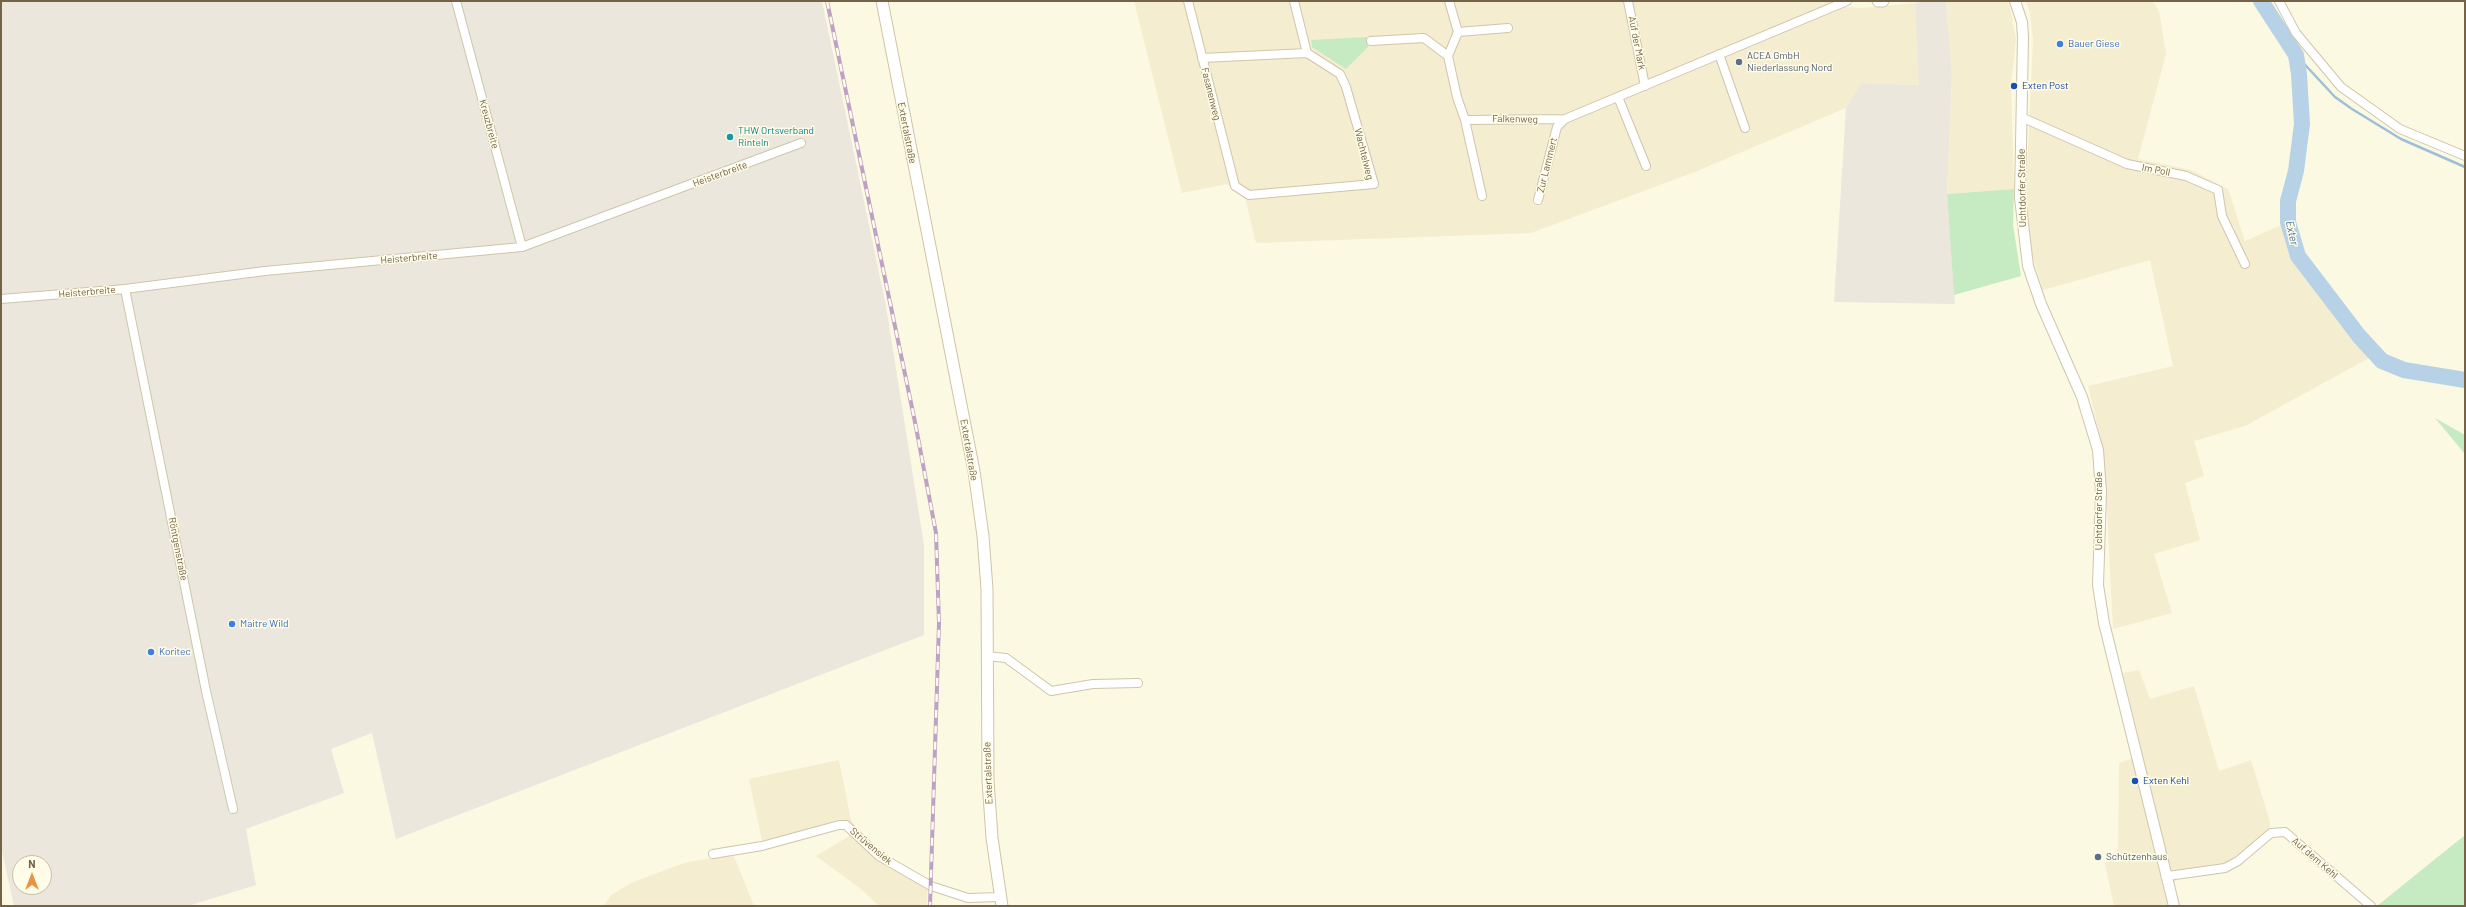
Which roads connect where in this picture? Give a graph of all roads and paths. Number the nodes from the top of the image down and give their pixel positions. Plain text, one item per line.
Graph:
1 (456, 1) edge
2 (882, 1) edge
3 (1188, 1) edge
4 (1294, 1) edge
5 (1449, 1) edge
6 (1628, 1) edge
7 (1846, 1) edge
8 (1878, 1) edge
9 (1883, 1) edge
10 (2015, 1) edge
11 (2279, 1) edge
12 (1508, 28) dead end
13 (1458, 32) junction
14 (1371, 41) dead end
15 (1307, 53) junction
16 (1719, 54) junction
17 (1448, 56) junction
18 (1202, 58) junction
19 (1645, 86) junction
20 (1618, 97) junction
21 (2021, 117) junction
22 (1565, 119) junction
23 (1465, 120) junction
24 (1745, 128) dead end
25 (801, 143) dead end
26 (2465, 156) edge
27 (1646, 166) dead end
28 (1235, 186) joint
29 (1482, 196) dead end
30 (1538, 200) dead end
31 (522, 247) junction
32 (2245, 264) dead end
33 (125, 289) junction
34 (1, 299) edge
35 (987, 656) junction
36 (1138, 683) dead end
37 (233, 809) dead end
38 (713, 854) dead end
39 (2168, 876) junction
40 (1001, 901) edge
41 (2174, 906) edge
42 (2371, 906) edge

1 - 31 street, Kreuzbreite
2 - 35 main road, Extertalstraße
3 - 18 street, Fasanenweg
4 - 15 street
5 - 13 street
6 - 19 street, Auf der Mark
7 - 16 street
8 - 9 main road
10 - 21 street, Uchtdorfer Straße
11 - 26 street
12 - 13 street
13 - 17 street
14 - 17 street
15 - 18 street
15 - 28 street, Wachtelweg
16 - 19 street
16 - 24 street
17 - 23 street
18 - 28 street, Fasanenweg
19 - 20 street
20 - 22 street
20 - 27 street
21 - 32 street, Im Poll
21 - 39 street, Uchtdorfer Straße
22 - 23 street, Falkenweg
22 - 30 street, Zur Lammert
23 - 29 street
25 - 31 street, Heisterbreite
31 - 33 street, Heisterbreite
33 - 34 street, Heisterbreite
33 - 37 street, Röntgenstraße
35 - 36 street
35 - 40 main road, Extertalstraße
38 - 40 street, Strüvensiek
39 - 41 street, Uchtdorfer Straße
39 - 42 street, Auf dem Kehl

